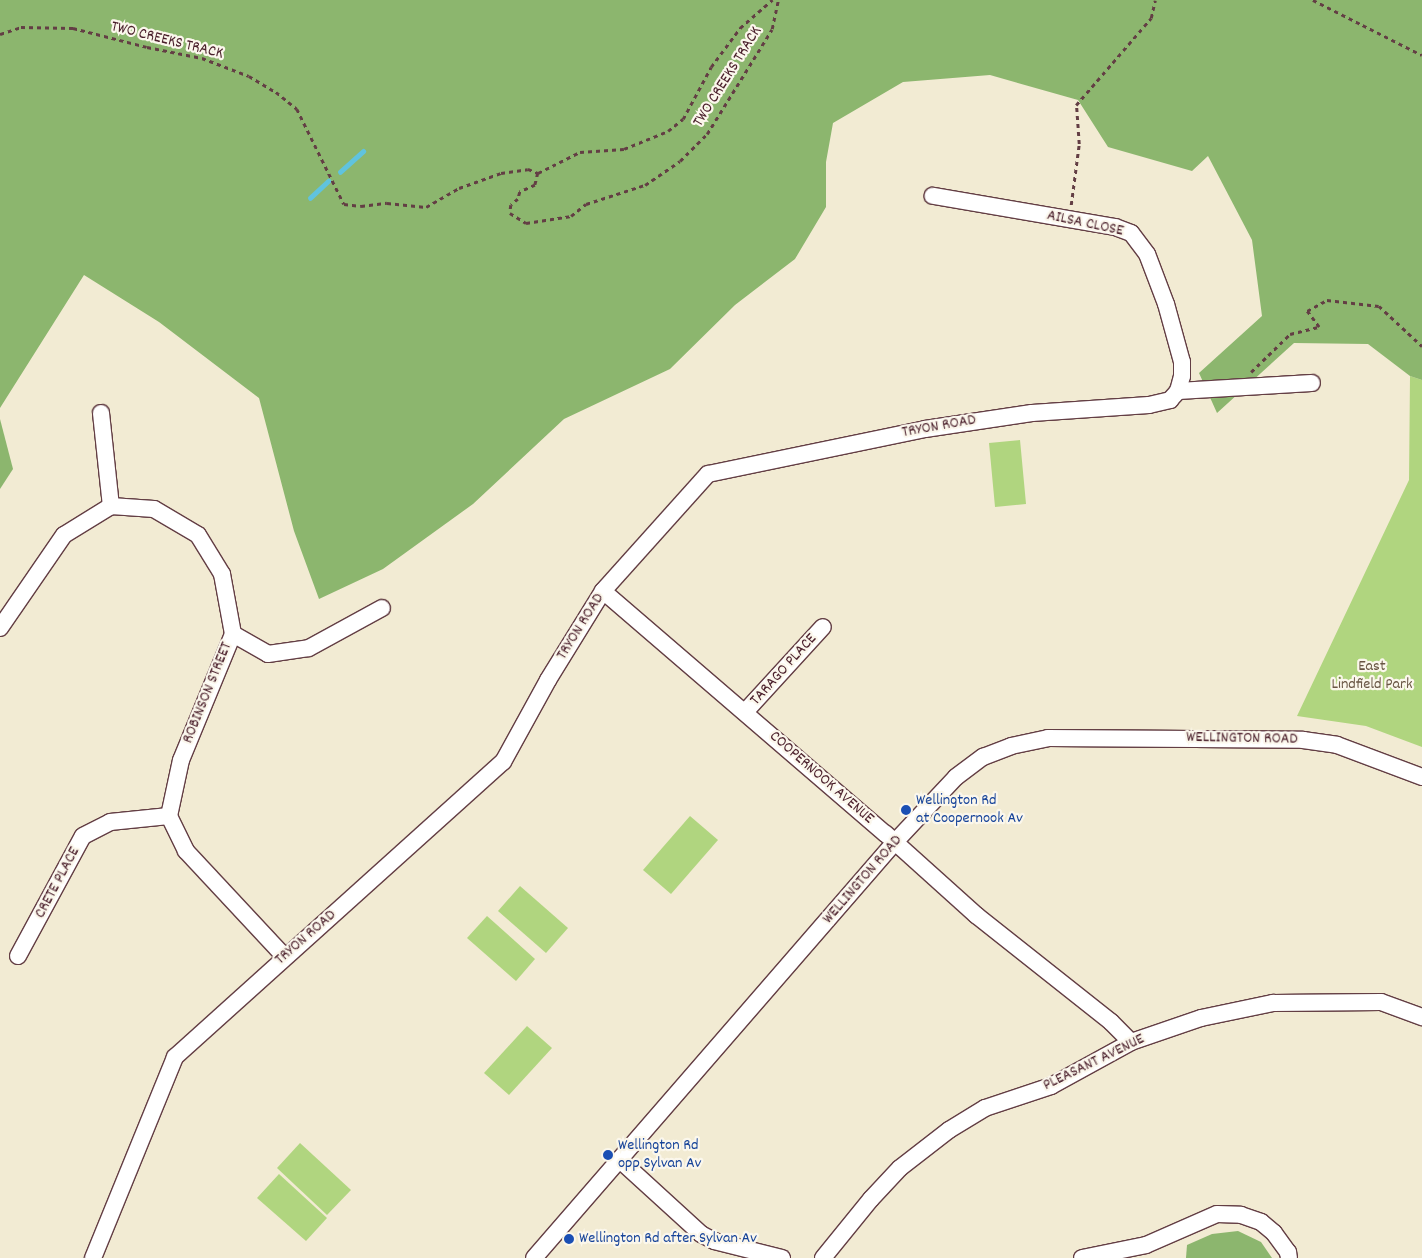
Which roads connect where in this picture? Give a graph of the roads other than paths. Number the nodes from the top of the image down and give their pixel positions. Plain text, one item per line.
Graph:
1 (933, 196) dead end
2 (1312, 383) dead end
3 (1178, 390) junction
4 (101, 413) dead end
5 (111, 506) junction
6 (603, 591) junction
7 (382, 608) dead end
8 (822, 627) dead end
9 (0, 628) edge
10 (233, 634) junction
11 (745, 712) junction
12 (1422, 777) edge
13 (169, 816) junction
14 (895, 842) junction
15 (18, 956) dead end
16 (284, 956) junction
17 (1422, 1016) edge
18 (1131, 1042) junction
19 (620, 1160) junction
20 (93, 1258) edge
21 (534, 1258) edge
22 (782, 1258) edge
23 (823, 1258) edge
24 (1082, 1258) edge
25 (1289, 1258) edge

1 - 3 street, AILSA CLOSE
2 - 3 street
3 - 6 street, TRYON ROAD
4 - 5 street
5 - 9 street
5 - 10 street, ROBINSON STREET
6 - 11 street, COOPERNOOK AVENUE
6 - 16 street, TRYON ROAD
7 - 10 street
8 - 11 street, TARAGO PLACE
10 - 13 street, ROBINSON STREET
11 - 14 street, COOPERNOOK AVENUE
12 - 14 street, WELLINGTON ROAD
13 - 15 street, CRETE PLACE
13 - 16 street
14 - 18 street, COOPERNOOK AVENUE
14 - 19 street, WELLINGTON ROAD
16 - 20 street, TRYON ROAD
17 - 18 street, PLEASANT AVENUE
18 - 23 street, PLEASANT AVENUE
19 - 21 street, WELLINGTON ROAD
19 - 22 street
24 - 25 street

